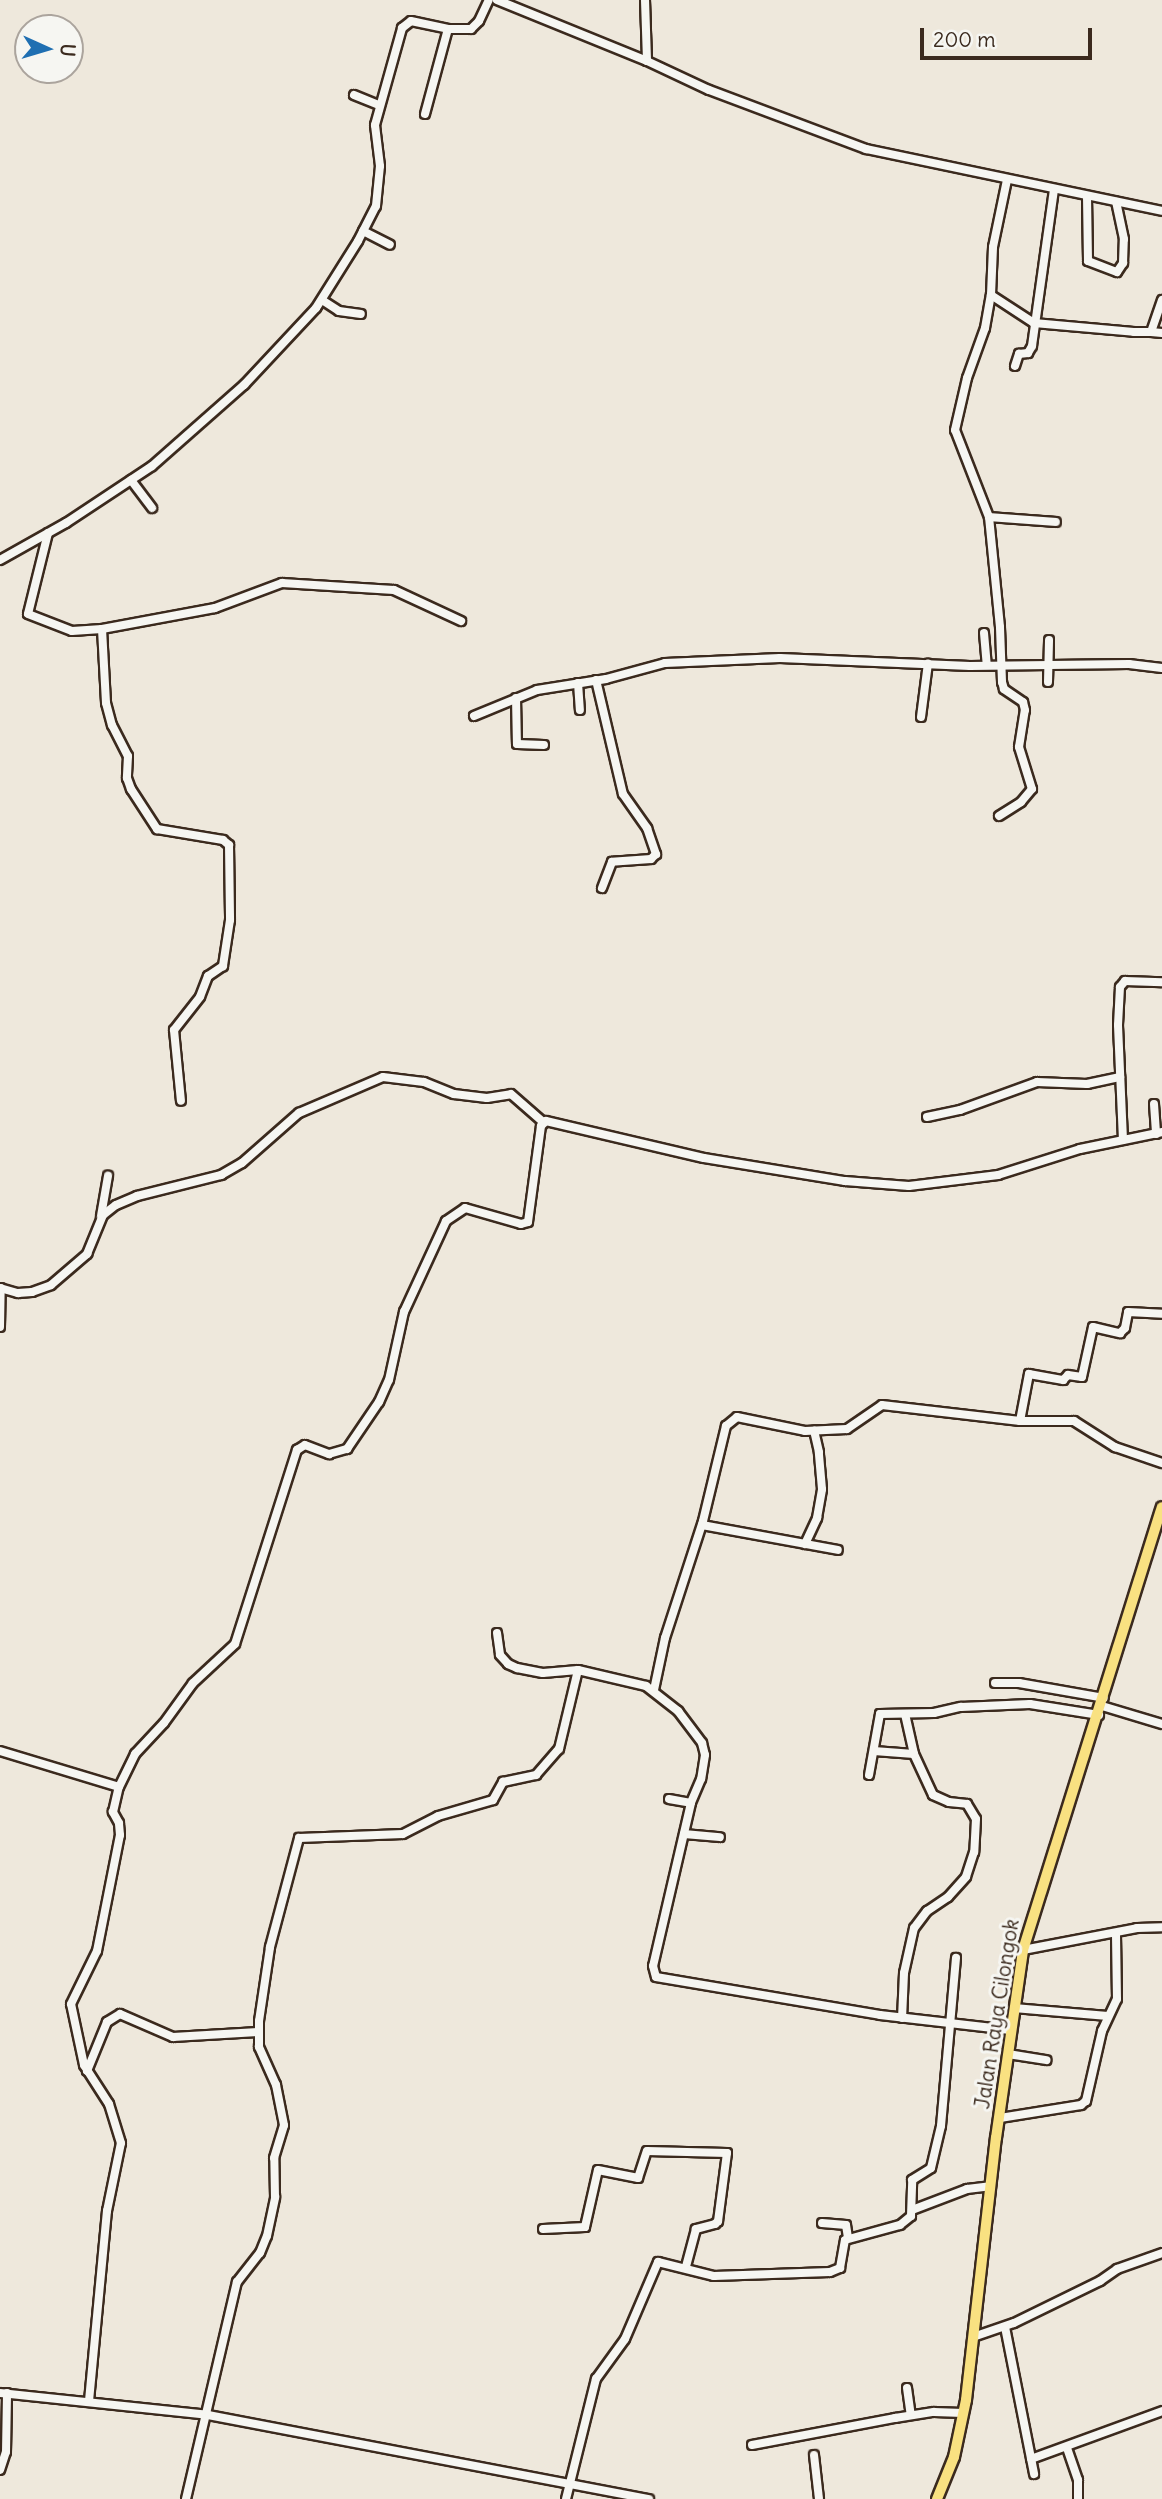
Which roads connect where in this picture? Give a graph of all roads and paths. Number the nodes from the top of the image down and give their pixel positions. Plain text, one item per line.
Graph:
1 (488, 0) edge
2 (497, 0) edge
3 (645, 0) edge
4 (448, 29) junction
5 (647, 61) junction
6 (354, 95) dead end
7 (379, 105) junction
8 (425, 114) dead end
9 (1007, 180) junction
10 (1054, 190) junction
11 (1087, 197) junction
12 (1116, 202) junction
13 (1162, 211) edge
14 (363, 231) junction
15 (390, 245) dead end
16 (991, 295) junction
17 (322, 300) junction
18 (1162, 300) edge
19 (361, 314) dead end
20 (1034, 323) junction
21 (1151, 332) junction
22 (1162, 333) edge
23 (1015, 366) dead end
24 (131, 480) junction
25 (152, 508) dead end
26 (989, 517) junction
27 (1056, 522) dead end
28 (48, 533) junction
29 (0, 560) edge
30 (461, 621) dead end
31 (102, 629) junction
32 (984, 633) dead end
33 (1049, 640) dead end
34 (929, 663) junction
35 (1048, 663) junction
36 (987, 665) junction
37 (1001, 665) junction
38 (1162, 668) edge
39 (596, 680) junction
40 (1048, 682) dead end
41 (578, 683) junction
42 (516, 698) junction
43 (580, 710) dead end
44 (474, 716) dead end
45 (921, 718) dead end
46 (544, 745) dead end
47 (999, 816) dead end
48 (602, 888) dead end
49 (1162, 982) edge
50 (1119, 1077) junction
51 (181, 1101) dead end
52 (1154, 1104) dead end
53 (927, 1117) dead end
54 (543, 1122) junction
55 (1159, 1133) edge
56 (1123, 1140) junction
57 (108, 1176) dead end
58 (101, 1219) junction
59 (1, 1288) edge
60 (1162, 1314) edge
61 (0, 1327) edge
62 (1020, 1421) junction
63 (814, 1431) junction
64 (1162, 1463) edge
65 (1162, 1507) edge
66 (702, 1525) junction
67 (805, 1544) junction
68 (838, 1550) dead end
69 (496, 1633) dead end
70 (578, 1670) junction
71 (995, 1683) dead end
72 (654, 1690) junction
73 (1102, 1706) junction
74 (905, 1714) junction
75 (1162, 1724) edge
76 (0, 1751) edge
77 (874, 1751) junction
78 (914, 1754) junction
79 (869, 1775) dead end
80 (119, 1787) junction
81 (669, 1798) dead end
82 (691, 1803) junction
83 (684, 1834) junction
84 (720, 1837) dead end
85 (1162, 1927) edge
86 (1116, 1934) junction
87 (1023, 1950) junction
88 (956, 1958) dead end
89 (1014, 2008) junction
90 (1108, 2016) junction
91 (902, 2018) junction
92 (951, 2025) junction
93 (1010, 2031) junction
94 (258, 2032) junction
95 (1008, 2054) junction
96 (1047, 2060) dead end
97 (87, 2071) junction
98 (1000, 2118) junction
99 (990, 2186) junction
100 (912, 2210) junction
101 (822, 2223) dead end
102 (543, 2229) dead end
103 (848, 2238) junction
104 (1162, 2253) edge
105 (686, 2267) junction
106 (1005, 2327) junction
107 (973, 2337) junction
108 (907, 2388) dead end
109 (4, 2393) edge
110 (89, 2401) junction
111 (1162, 2412) edge
112 (963, 2413) junction
113 (208, 2415) junction
114 (911, 2415) junction
115 (752, 2445) dead end
116 (1067, 2448) junction
117 (814, 2455) dead end
118 (1031, 2459) junction
119 (0, 2470) edge
120 (1034, 2474) dead end
121 (570, 2483) junction
122 (186, 2499) edge
123 (566, 2499) edge
124 (649, 2499) edge
125 (819, 2499) edge
126 (937, 2499) edge
127 (1078, 2499) edge

1 - 4 street
2 - 5 street
3 - 5 street
4 - 7 street
4 - 8 street
5 - 9 street
6 - 7 street
7 - 14 street
9 - 10 street
9 - 16 street
10 - 11 street
10 - 20 street
11 - 12 street
11 - 12 street
12 - 13 street
14 - 15 street
14 - 17 street
16 - 20 street
16 - 26 street
17 - 19 street
17 - 24 street
18 - 21 street
20 - 21 street
20 - 23 street
21 - 22 street
24 - 25 street
24 - 28 street
26 - 27 street
26 - 37 street
28 - 29 street
28 - 31 street
30 - 31 street
31 - 51 street
32 - 36 street
33 - 35 street
34 - 36 street
34 - 39 street
34 - 45 street
35 - 37 street
35 - 38 street
35 - 40 street
36 - 37 street
37 - 47 street
39 - 41 street
39 - 48 street
41 - 42 street
41 - 43 street
42 - 44 street
42 - 46 street
49 - 50 street
50 - 53 street
50 - 56 street
52 - 55 street
54 - 56 street
54 - 58 street
54 - 80 street
55 - 56 street
57 - 58 street
58 - 59 street
59 - 61 street
60 - 62 street
62 - 63 street
62 - 64 street
63 - 66 street
63 - 67 street
65 - 73 highway, Jalan Raya Cilongok
66 - 67 street
66 - 72 street
67 - 68 street
69 - 70 street
70 - 72 street
70 - 94 street
71 - 73 street
72 - 82 street
73 - 74 street
73 - 75 street
73 - 87 highway, Jalan Raya Cilongok
74 - 77 street
74 - 78 street
76 - 80 street
77 - 78 street
77 - 79 street
78 - 91 street
80 - 97 street
81 - 82 street
82 - 83 street
83 - 84 street
83 - 91 street
85 - 86 street
86 - 87 street
86 - 90 street
87 - 89 highway, Jalan Raya Cilongok
88 - 92 street
89 - 90 street
89 - 93 highway, Jalan Raya Cilongok
90 - 98 street
91 - 92 street
92 - 93 street
92 - 100 street
93 - 95 highway, Jalan Raya Cilongok
94 - 97 street
94 - 113 street
95 - 96 street
95 - 98 highway, Jalan Raya Cilongok
97 - 110 street
98 - 99 highway, Jalan Raya Cilongok
99 - 100 street
99 - 107 highway, Jalan Raya Cilongok
100 - 103 street
101 - 103 street
102 - 105 street
103 - 105 street
104 - 106 street
105 - 121 street
106 - 107 street
106 - 118 street
107 - 112 highway, Jalan Raya Cilongok
108 - 114 street
109 - 110 street
109 - 119 street
110 - 113 street
111 - 116 street
112 - 114 street
112 - 126 highway, Jalan Raya Cilongok
113 - 121 street
113 - 122 street
114 - 115 street
116 - 118 street
116 - 127 street
117 - 125 street
118 - 120 street
121 - 123 street
121 - 124 street

